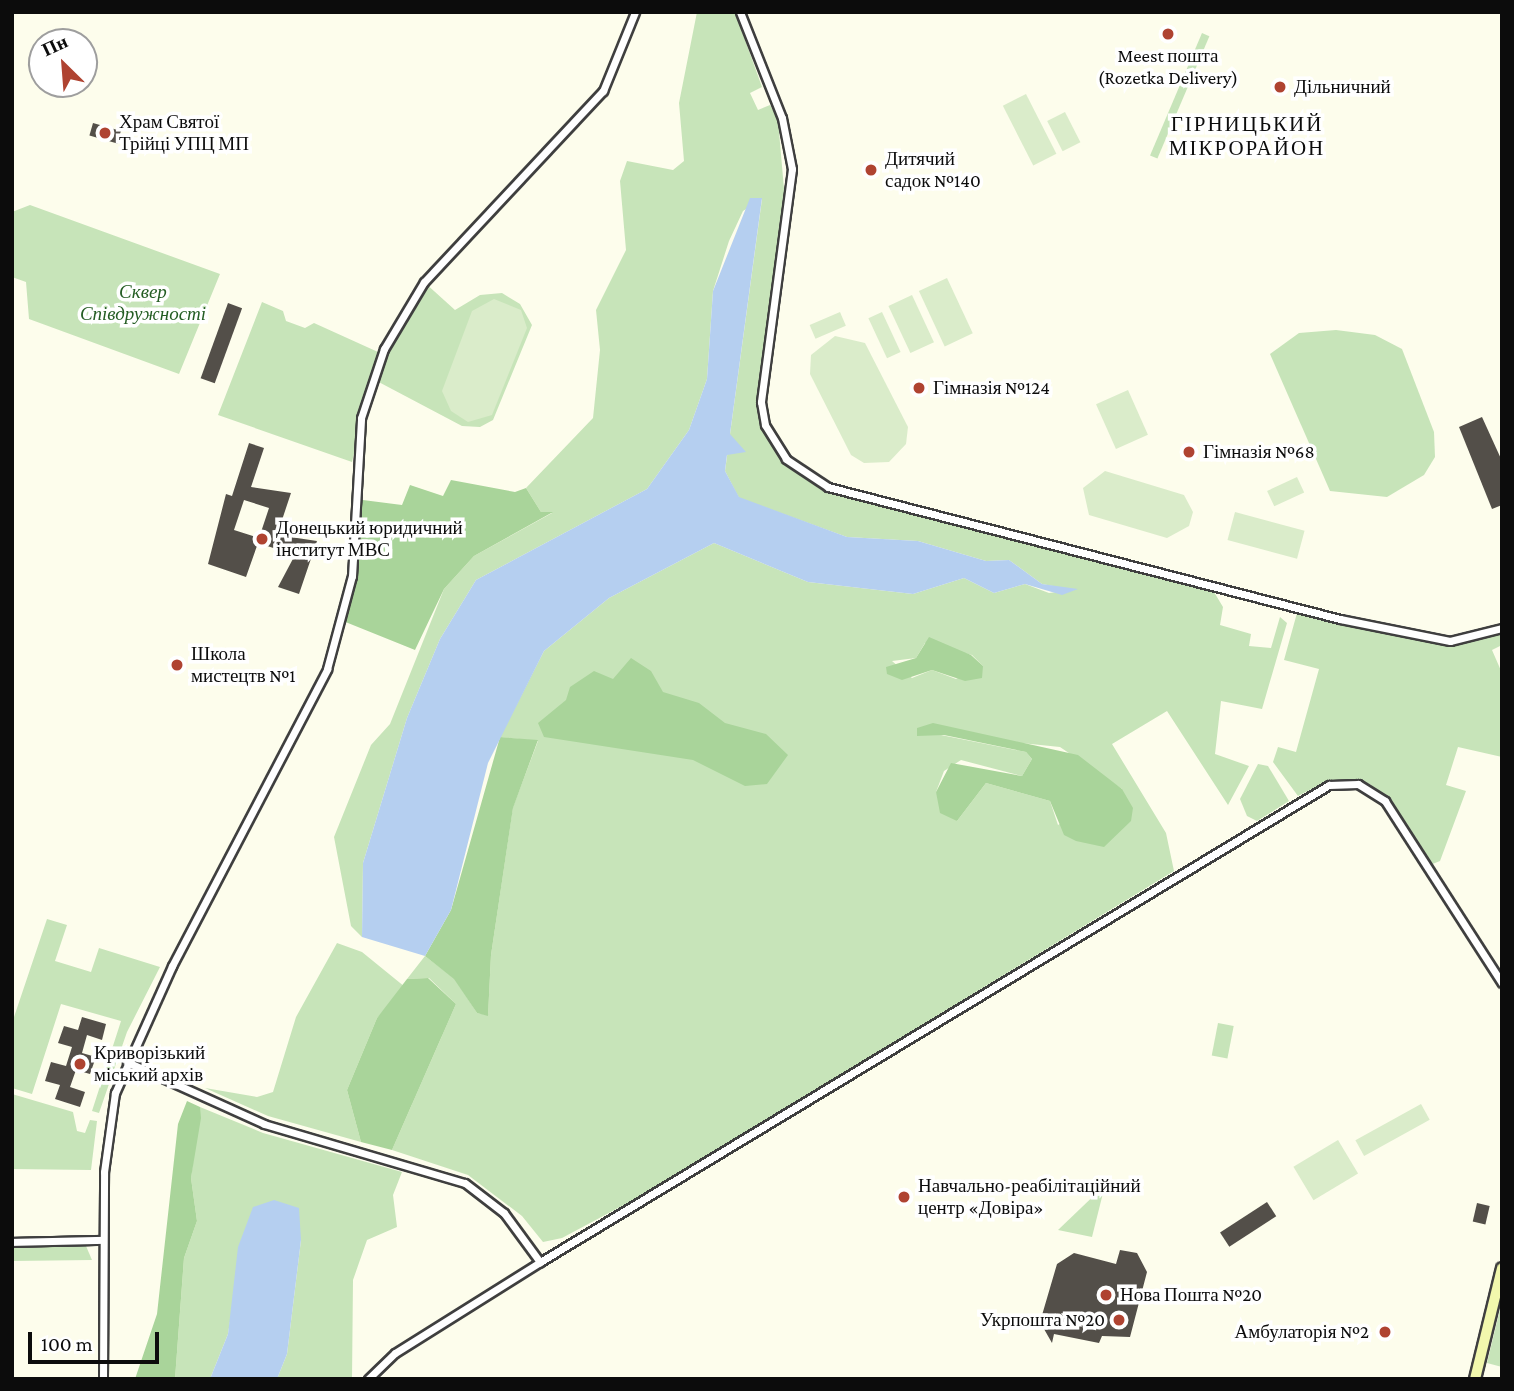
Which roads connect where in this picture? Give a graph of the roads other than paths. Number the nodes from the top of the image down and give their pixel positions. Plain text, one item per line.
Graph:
1 (635, 12) edge
2 (740, 12) edge
3 (1502, 628) edge
4 (1502, 983) edge
5 (127, 1062) junction
6 (103, 1240) junction
7 (12, 1242) edge
8 (540, 1262) junction
9 (1502, 1268) edge
10 (103, 1379) edge
11 (368, 1379) edge
12 (1475, 1379) edge

1 - 5 street
2 - 3 street
4 - 8 street
5 - 6 street
5 - 8 street
6 - 7 street
6 - 10 street
8 - 11 street
9 - 12 street

